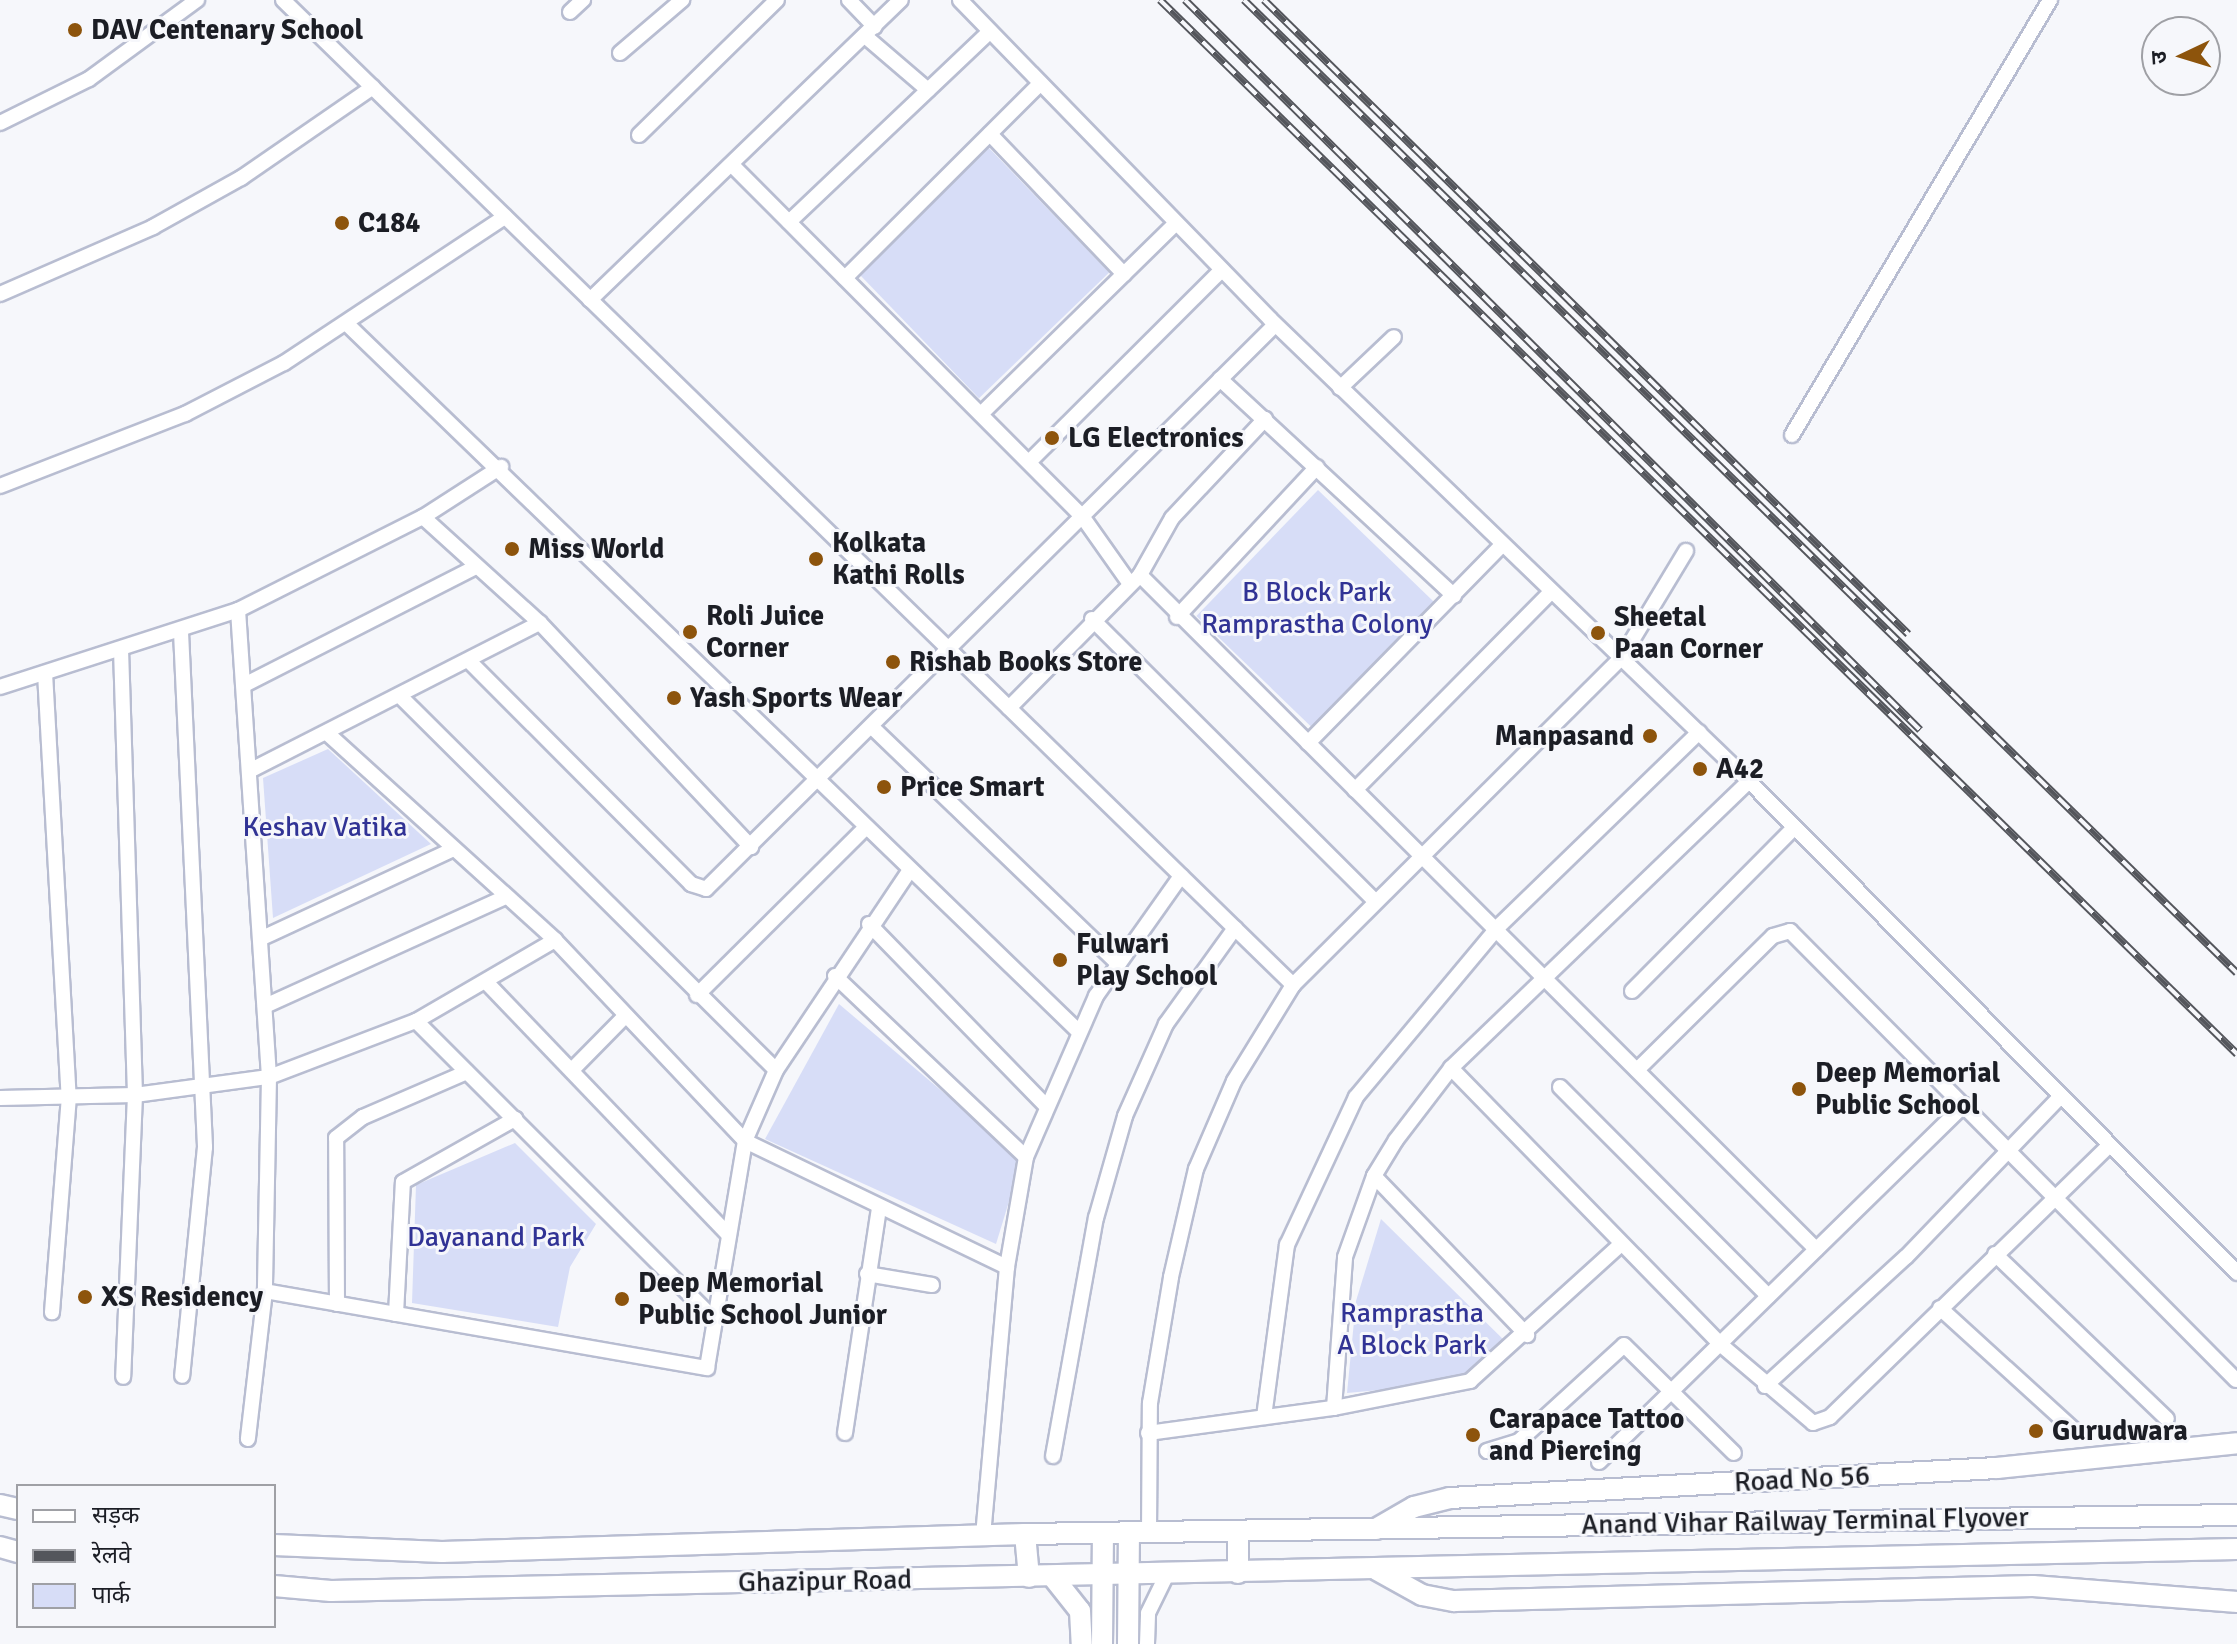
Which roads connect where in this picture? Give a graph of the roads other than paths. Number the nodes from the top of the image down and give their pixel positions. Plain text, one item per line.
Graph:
1 (197, 0) edge
2 (283, 0) edge
3 (583, 0) edge
4 (682, 0) edge
5 (777, 0) edge
6 (849, 0) edge
7 (901, 0) edge
8 (960, 0) edge
9 (2050, 0) edge
10 (570, 12) dead end
11 (870, 31) junction
12 (990, 31) junction
13 (620, 53) dead end
14 (1041, 83) junction
15 (373, 87) junction
16 (928, 90) junction
17 (0, 123) edge
18 (990, 134) junction
19 (639, 135) dead end
20 (734, 167) junction
21 (505, 217) junction
22 (789, 222) junction
23 (1176, 223) junction
24 (1222, 270) junction
25 (1124, 274) junction
26 (845, 278) junction
27 (0, 294) edge
28 (590, 300) junction
29 (348, 325) junction
30 (1275, 325) junction
31 (1394, 337) dead end
32 (1220, 379) junction
33 (1340, 388) junction
34 (981, 414) junction
35 (1265, 419) junction
36 (1792, 435) dead end
37 (1029, 462) junction
38 (501, 467) junction
39 (1317, 467) junction
40 (0, 486) edge
41 (1082, 516) junction
42 (423, 517) junction
43 (1501, 546) junction
44 (1686, 551) dead end
45 (476, 567) junction
46 (1135, 579) junction
47 (1551, 592) junction
48 (1454, 596) junction
49 (238, 610) junction
50 (1177, 617) junction
51 (1092, 619) junction
52 (540, 623) junction
53 (181, 632) junction
54 (121, 649) junction
55 (948, 649) junction
56 (1622, 657) junction
57 (469, 661) junction
58 (45, 673) junction
59 (246, 684) junction
60 (0, 687) edge
61 (400, 696) junction
62 (1009, 708) junction
63 (873, 728) junction
64 (1699, 732) junction
65 (327, 733) junction
66 (1308, 743) junction
67 (253, 769) junction
68 (1749, 781) junction
69 (817, 786) junction
70 (1355, 790) junction
71 (1794, 828) junction
72 (864, 829) junction
73 (751, 847) junction
74 (452, 850) junction
75 (1423, 855) junction
76 (909, 871) junction
77 (1181, 876) junction
78 (505, 897) junction
79 (1375, 901) junction
80 (869, 924) junction
81 (1498, 927) junction
82 (1235, 928) junction
83 (262, 938) junction
84 (555, 940) junction
85 (1117, 963) junction
86 (835, 976) junction
87 (1544, 976) junction
88 (487, 983) junction
89 (1293, 985) junction
90 (1632, 991) dead end
91 (697, 995) junction
92 (265, 1006) junction
93 (625, 1016) junction
94 (416, 1021) junction
95 (1077, 1030) junction
96 (1451, 1068) junction
97 (572, 1070) junction
98 (776, 1070) junction
99 (1637, 1070) junction
100 (467, 1072) junction
101 (269, 1077) junction
102 (1560, 1087) dead end
103 (201, 1088) junction
104 (135, 1095) junction
105 (69, 1096) junction
106 (0, 1098) edge
107 (2059, 1098) junction
108 (1044, 1104) junction
109 (1964, 1105) junction
110 (515, 1119) junction
111 (745, 1141) junction
112 (2109, 1146) junction
113 (2007, 1151) junction
114 (1026, 1157) junction
115 (1374, 1176) junction
116 (2054, 1198) junction
117 (879, 1209) junction
118 (728, 1234) junction
119 (1620, 1245) junction
120 (1816, 1249) junction
121 (1995, 1254) junction
122 (1007, 1267) junction
123 (2237, 1273) edge
124 (867, 1274) junction
125 (932, 1285) dead end
126 (265, 1291) junction
127 (1768, 1296) junction
128 (337, 1304) junction
129 (1940, 1308) junction
130 (52, 1312) dead end
131 (396, 1314) junction
132 (714, 1319) junction
133 (1527, 1335) junction
134 (1720, 1344) junction
135 (182, 1376) dead end
136 (123, 1377) dead end
137 (2236, 1380) edge
138 (1765, 1386) junction
139 (1670, 1392) junction
140 (1334, 1408) junction
141 (1264, 1417) junction
142 (2167, 1419) dead end
143 (2073, 1429) dead end
144 (845, 1433) dead end
145 (1148, 1433) junction
146 (248, 1439) dead end
147 (2237, 1443) edge
148 (1487, 1451) dead end
149 (1734, 1453) dead end
150 (1053, 1456) dead end
151 (1599, 1462) dead end
152 (2237, 1515) edge
153 (1373, 1531) junction
154 (1238, 1532) junction
155 (1103, 1533) junction
156 (1139, 1533) junction
157 (1025, 1534) junction
158 (983, 1536) junction
159 (276, 1545) edge
160 (2237, 1549) edge
161 (1376, 1569) junction
162 (1238, 1573) junction
163 (1102, 1574) junction
164 (1167, 1574) junction
165 (1128, 1575) junction
166 (1029, 1577) junction
167 (1053, 1577) junction
168 (276, 1586) edge
169 (2237, 1602) edge
170 (1101, 1612) junction
171 (1082, 1644) edge
172 (1102, 1644) edge
173 (1128, 1644) edge
174 (1147, 1644) edge

1 - 17 street
2 - 15 street
3 - 10 street
4 - 13 street
5 - 19 street
6 - 11 street
7 - 11 street
8 - 12 street
9 - 36 street
11 - 16 street
11 - 20 street
12 - 14 street
12 - 16 street
14 - 18 street
14 - 23 street
15 - 21 street
15 - 27 street
16 - 22 street
18 - 25 street
18 - 26 street
20 - 22 street
20 - 28 street
21 - 28 street
21 - 29 street
22 - 26 street
23 - 24 street
23 - 25 street
24 - 30 street
24 - 37 street
25 - 34 street
26 - 34 street
28 - 55 street
29 - 38 street
29 - 40 street
30 - 32 street
30 - 33 street
31 - 33 street
32 - 35 street
32 - 41 street
33 - 43 street
34 - 37 street
35 - 39 street
35 - 46 street
37 - 41 street
38 - 42 street
38 - 69 street
39 - 48 street
39 - 50 street
41 - 46 street
41 - 55 street
42 - 45 street
42 - 49 street
43 - 47 street
43 - 48 street
44 - 56 street
45 - 52 street
45 - 59 street
46 - 50 street
46 - 51 street
47 - 56 street
47 - 70 street
48 - 66 street
49 - 53 street
49 - 59 street
50 - 66 street
51 - 62 street
51 - 79 street
52 - 57 street
52 - 73 street
53 - 54 street
53 - 103 street
54 - 58 street
54 - 104 street
55 - 62 street
55 - 63 street
56 - 64 street
56 - 75 street
57 - 61 street
57 - 73 street
58 - 60 street
58 - 105 street
59 - 67 street
61 - 65 street
61 - 91 street
62 - 77 street
63 - 69 street
63 - 85 street
64 - 68 street
64 - 81 street
65 - 67 street
65 - 74 street
66 - 70 street
67 - 83 street
68 - 71 street
68 - 87 street
69 - 72 street
69 - 73 street
70 - 75 street
71 - 90 street
71 - 107 street
72 - 76 street
72 - 91 street
74 - 78 street
74 - 83 street
75 - 79 street
75 - 81 street
76 - 80 street
76 - 95 street
77 - 82 street
77 - 85 street
78 - 84 street
78 - 92 street
79 - 89 street
80 - 86 street
80 - 108 street
81 - 87 street
81 - 141 street
82 - 89 street
82 - 150 street
83 - 92 street
84 - 88 street
84 - 93 street
85 - 95 street
86 - 98 street
86 - 114 street
87 - 96 street
87 - 99 street
88 - 94 street
88 - 97 street
89 - 145 street
91 - 98 street
92 - 101 street
93 - 97 street
93 - 111 street
94 - 100 street
94 - 101 street
95 - 108 street
96 - 115 street
96 - 119 street
97 - 118 street
98 - 111 street
99 - 109 street
99 - 120 street
100 - 110 street
100 - 128 street
101 - 103 street
101 - 126 street
102 - 127 street
103 - 104 street
103 - 135 street
104 - 105 street
104 - 136 street
105 - 106 street
105 - 130 street
107 - 112 street
107 - 113 street
108 - 114 street
109 - 113 street
109 - 120 street
110 - 131 street
110 - 132 street
111 - 117 street
111 - 118 street
112 - 116 street
112 - 123 street
113 - 116 street
113 - 138 street
114 - 122 street
115 - 133 street
115 - 140 street
116 - 121 street
116 - 137 street
117 - 122 street
117 - 124 street
118 - 132 street
119 - 133 street
119 - 134 street
120 - 127 street
121 - 129 street
121 - 142 street
122 - 158 street
124 - 125 street
124 - 144 street
126 - 128 street
126 - 146 street
127 - 134 street
128 - 131 street
129 - 138 street
129 - 143 street
131 - 132 street
133 - 140 street
134 - 138 street
134 - 139 street
139 - 148 street
139 - 149 street
139 - 151 street
140 - 141 street
141 - 145 street
145 - 156 street
147 - 153 main road, Road No 56
152 - 153 main road, Anand Vihar Railway Terminal Flyover
153 - 154 main road, Ghazipur Road
154 - 156 main road, Ghazipur Road
154 - 162 main road
155 - 156 main road, Ghazipur Road
155 - 157 main road, Ghazipur Road
155 - 163 main road
156 - 165 main road
157 - 158 main road, Ghazipur Road
157 - 166 main road
158 - 159 main road, Ghazipur Road
160 - 161 main road, Anand Vihar Railway Terminal Flyover
161 - 162 main road, Ghazipur Road
161 - 169 main road
162 - 164 main road, Ghazipur Road
163 - 165 main road, Ghazipur Road
163 - 167 main road, Ghazipur Road
163 - 170 main road
164 - 165 main road, Ghazipur Road
164 - 174 street
165 - 173 main road
166 - 167 main road, Ghazipur Road
166 - 168 main road, Ghazipur Road
167 - 170 main road
167 - 171 main road
170 - 172 main road

